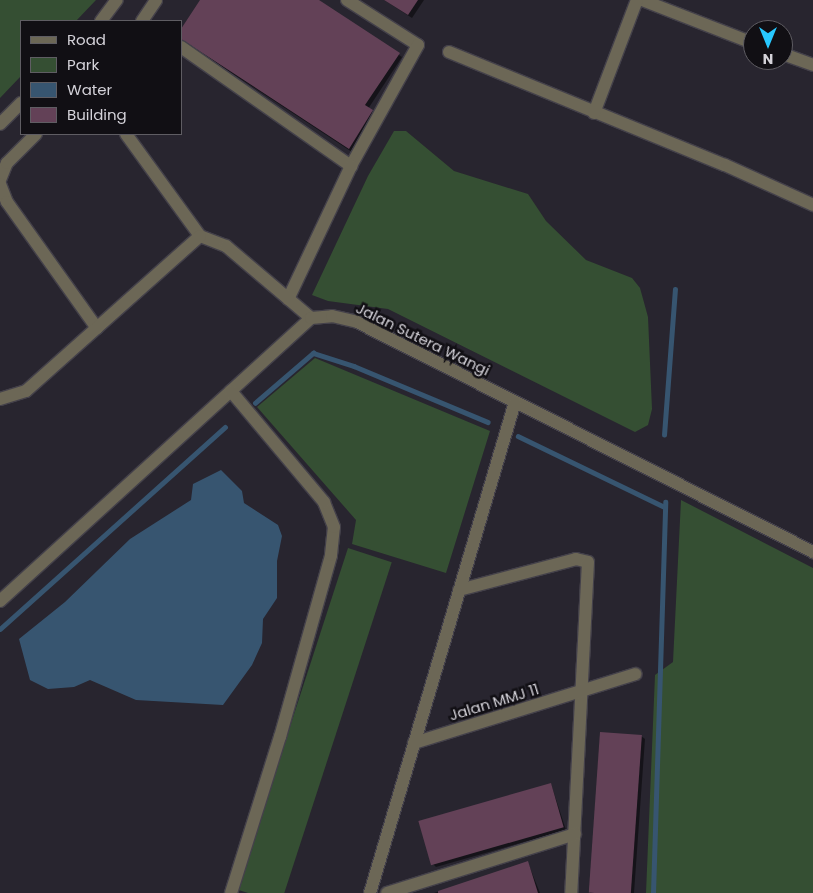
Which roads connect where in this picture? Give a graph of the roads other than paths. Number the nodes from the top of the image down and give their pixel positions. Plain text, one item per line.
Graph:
1 (117, 0) edge
2 (156, 0) edge
3 (347, 0) edge
4 (637, 0) edge
5 (642, 0) edge
6 (103, 20) edge
7 (144, 20) edge
8 (743, 39) edge
9 (182, 48) edge
10 (448, 52) dead end
11 (793, 58) edge
12 (813, 65) edge
13 (20, 104) edge
14 (594, 113) junction
15 (0, 124) edge
16 (35, 135) edge
17 (127, 135) edge
18 (351, 166) junction
19 (0, 180) edge
20 (0, 184) edge
21 (813, 205) edge
22 (200, 236) junction
23 (288, 299) junction
24 (311, 318) junction
25 (97, 328) junction
26 (231, 391) junction
27 (0, 399) edge
28 (515, 402) junction
29 (813, 552) edge
30 (459, 590) junction
31 (0, 601) edge
32 (636, 674) dead end
33 (584, 691) junction
34 (414, 742) junction
35 (575, 834) junction
36 (231, 893) edge
37 (370, 893) edge
38 (388, 893) edge
39 (571, 893) edge

1 - 6 street
2 - 7 street
3 - 18 street
4 - 14 street
5 - 8 street
9 - 18 street
10 - 14 street
11 - 12 street
13 - 15 street
14 - 21 street
16 - 19 street
17 - 22 street
18 - 23 street
20 - 25 street
22 - 23 street
22 - 25 street
23 - 24 street
24 - 26 street
24 - 28 street, Jalan Sutera Wangi
25 - 27 street
26 - 31 street
26 - 36 street
28 - 29 street, Jalan Sutera Wangi
28 - 30 street
30 - 33 street
30 - 34 street
32 - 33 street, Jalan MMJ 11
33 - 34 street, Jalan MMJ 11
33 - 35 street
34 - 37 street
35 - 38 street
35 - 39 street

